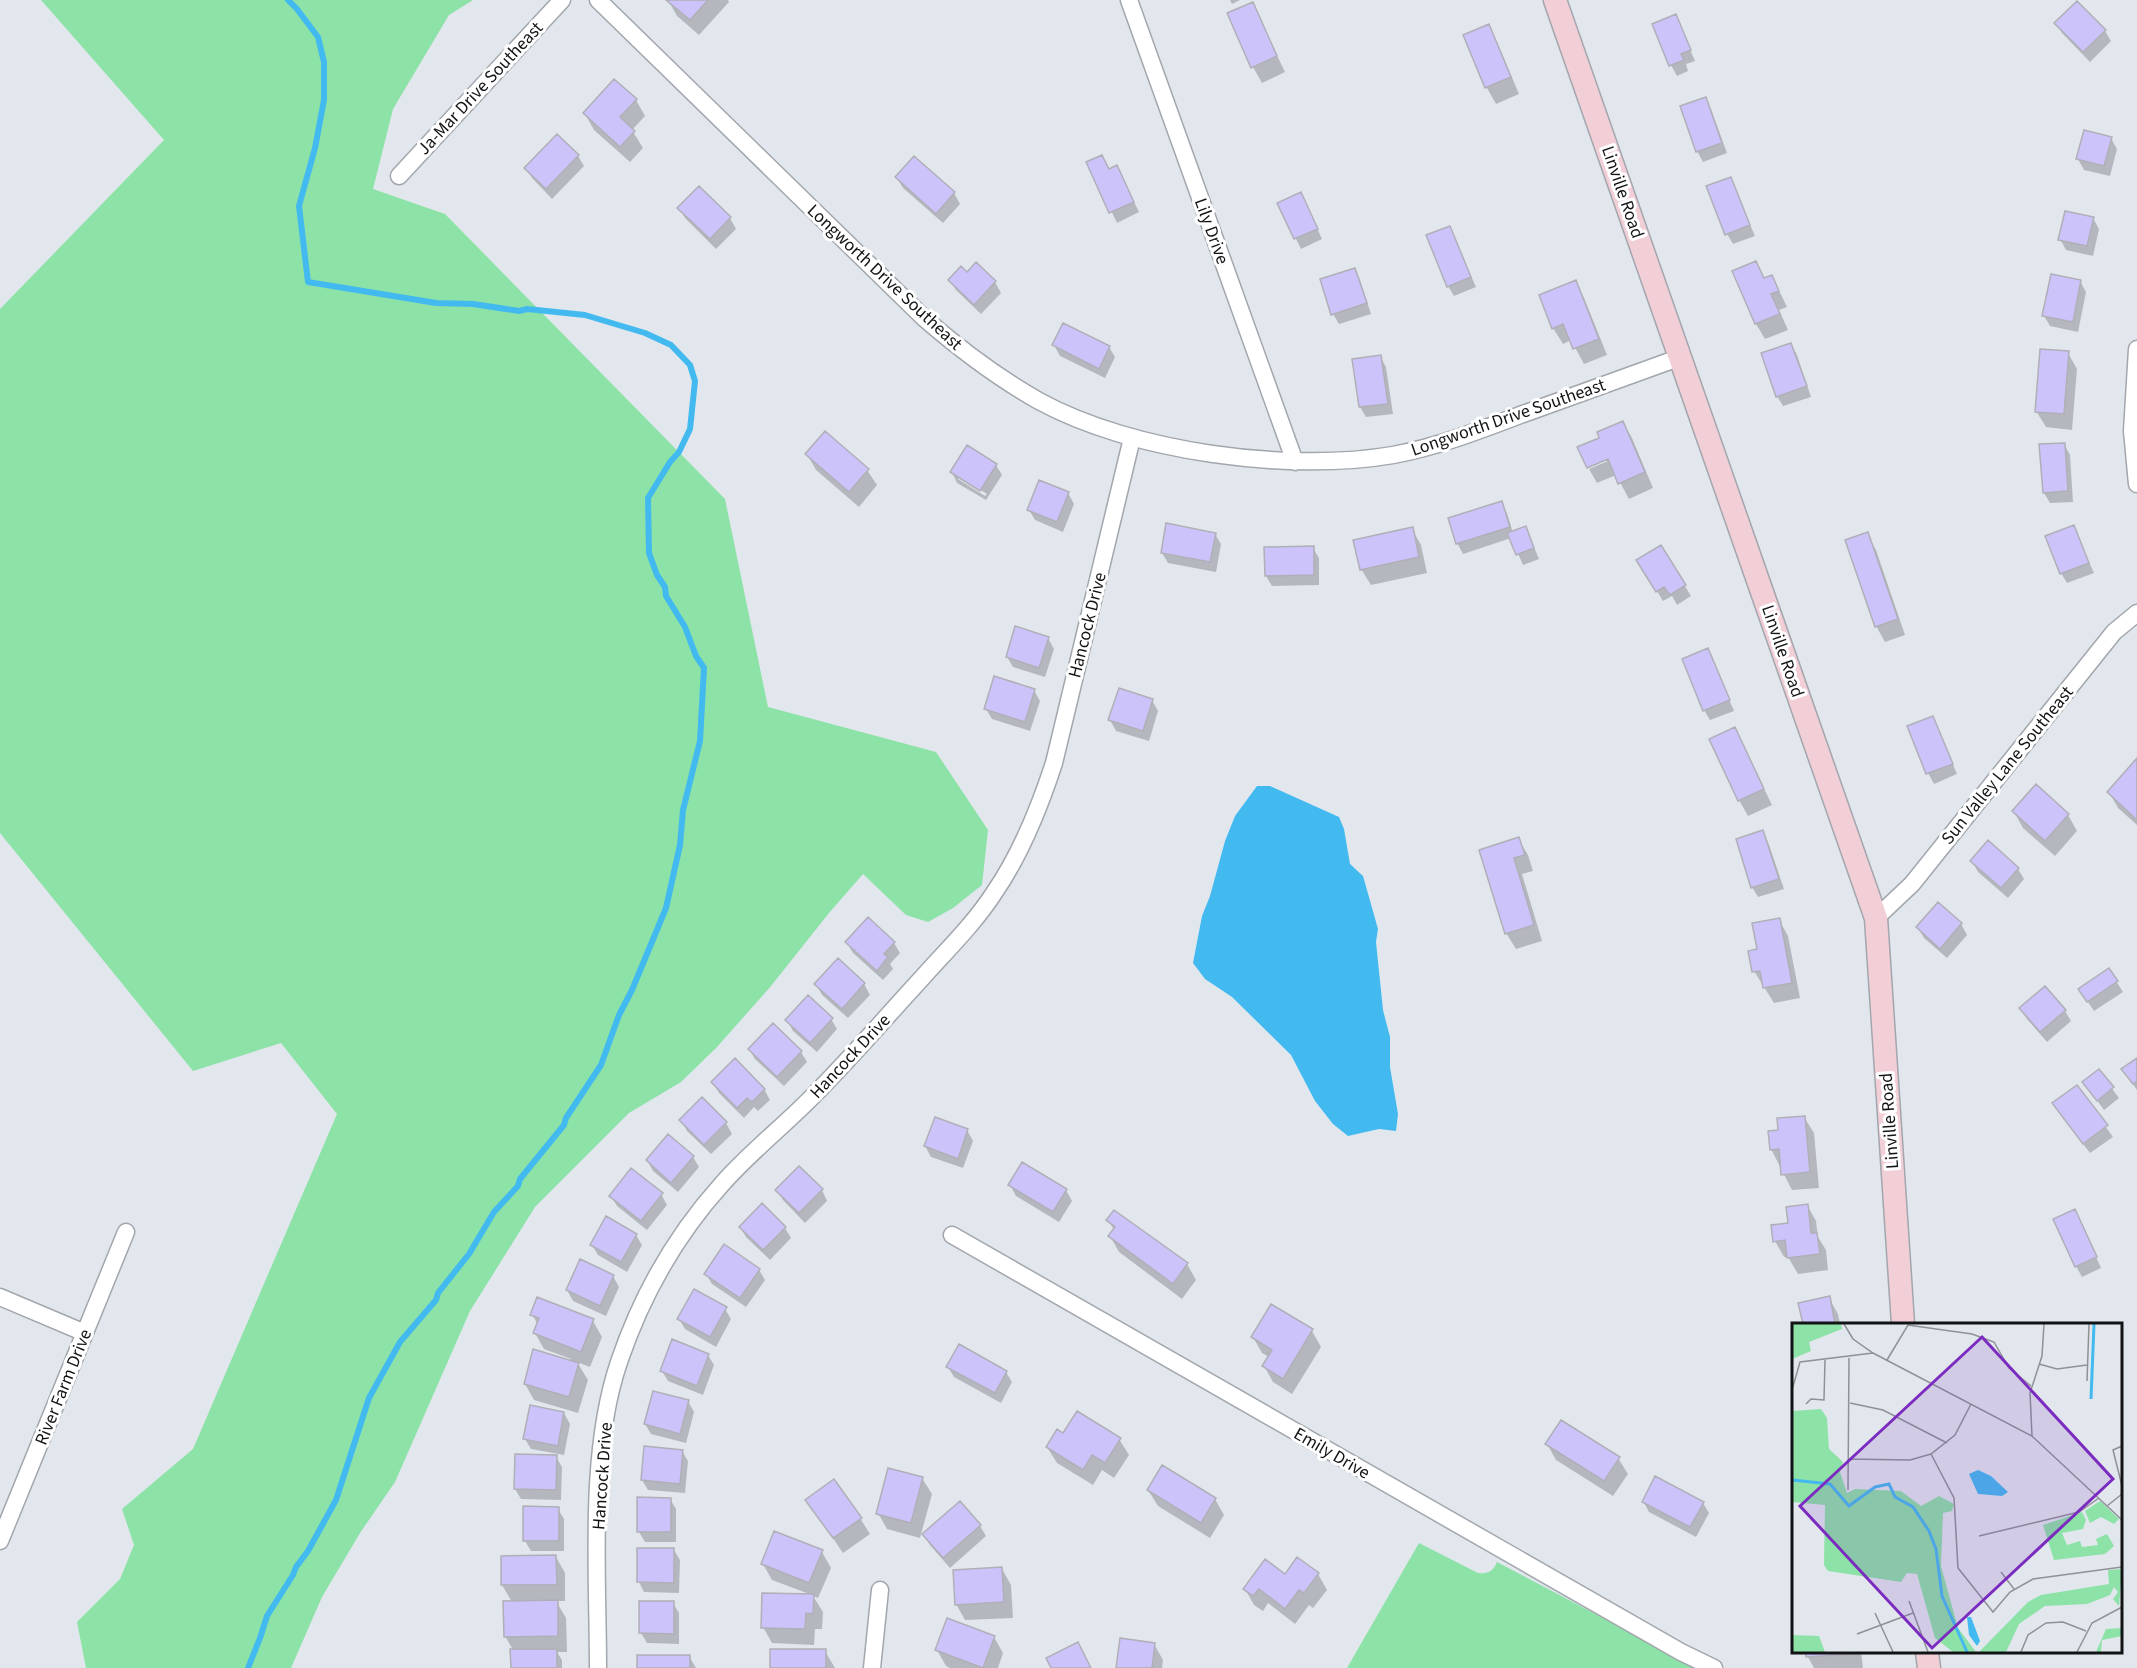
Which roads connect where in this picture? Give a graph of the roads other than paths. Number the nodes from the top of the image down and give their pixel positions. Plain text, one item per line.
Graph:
1 (562, 0) edge
2 (598, 0) edge
3 (1129, 0) edge
4 (1555, 0) edge
5 (399, 176) dead end
6 (2137, 349) edge
7 (1681, 357) junction
8 (1132, 438) junction
9 (1295, 462) junction
10 (2137, 484) edge
11 (2137, 613) edge
12 (1876, 918) junction
13 (126, 1232) dead end
14 (952, 1235) dead end
15 (0, 1297) edge
16 (1903, 1323) edge
17 (85, 1333) junction
18 (0, 1541) edge
19 (880, 1590) dead end
20 (1928, 1653) edge
21 (598, 1668) edge
22 (872, 1668) edge
23 (1714, 1668) edge
24 (1929, 1668) edge

1 - 5 street, Ja-Mar Drive Southeast
2 - 8 street, Longworth Drive Southeast
3 - 9 street, Lily Drive
4 - 7 main road, Linville Road
6 - 10 street
7 - 9 street, Longworth Drive Southeast
7 - 12 main road, Linville Road
8 - 9 street, Longworth Drive Southeast
8 - 21 street, Hancock Drive
11 - 12 street, Sun Valley Lane Southeast
12 - 16 main road, Linville Road
13 - 17 street, River Farm Drive
14 - 23 street, Emily Drive
15 - 17 street
17 - 18 street, River Farm Drive
19 - 22 street
20 - 24 main road

